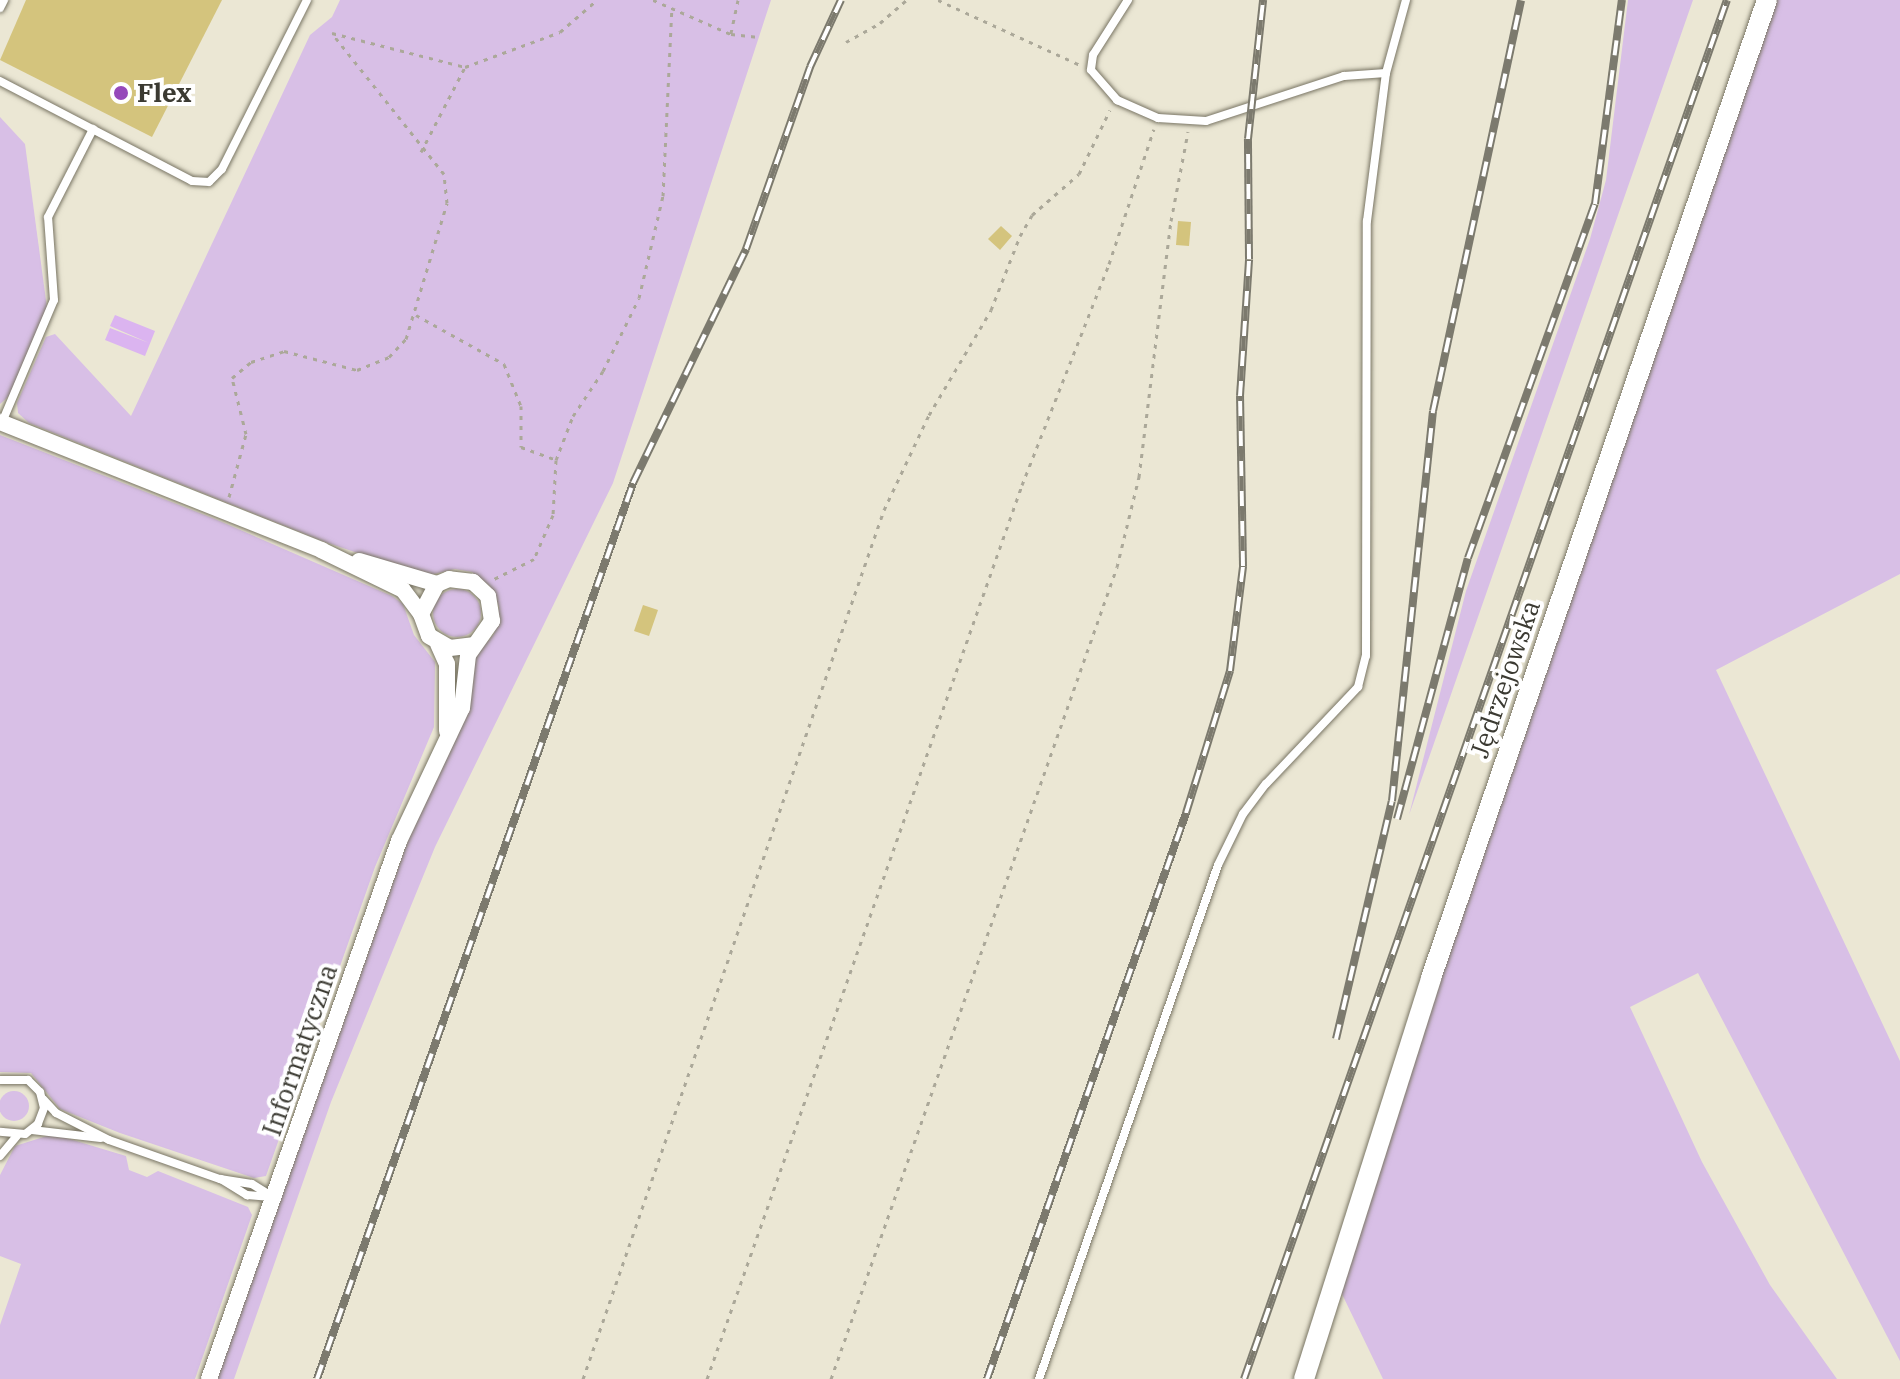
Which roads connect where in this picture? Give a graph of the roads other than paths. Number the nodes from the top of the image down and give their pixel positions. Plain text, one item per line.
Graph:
1 (4, 0) edge
2 (307, 0) edge
3 (1128, 0) edge
4 (1406, 0) edge
5 (1767, 0) edge
6 (0, 8) edge
7 (1386, 73) junction
8 (0, 81) edge
9 (93, 129) junction
10 (4, 421) edge
11 (321, 550) junction
12 (437, 584) junction
13 (421, 614) junction
14 (438, 644) junction
15 (473, 645) junction
16 (445, 741) junction
17 (0, 1080) edge
18 (43, 1099) junction
19 (32, 1130) junction
20 (0, 1132) edge
21 (17, 1136) junction
22 (109, 1140) junction
23 (0, 1156) edge
24 (273, 1197) junction
25 (209, 1379) edge
26 (1039, 1379) edge
27 (1304, 1379) edge

1 - 6 lane
2 - 9 lane
3 - 7 lane
4 - 7 lane
5 - 27 street, Jędrzejowska
7 - 26 lane
8 - 9 lane
9 - 10 lane
10 - 11 street, Informatyczna
11 - 12 street, Informatyczna
11 - 13 street, Informatyczna
12 - 13 street
12 - 15 street, Informatyczna
13 - 14 street, Informatyczna
14 - 15 street
14 - 16 street, Informatyczna
15 - 16 street, Informatyczna
16 - 24 street, Informatyczna
17 - 18 lane
18 - 19 lane
18 - 22 lane
19 - 21 lane
19 - 22 lane
20 - 21 lane
21 - 23 lane
22 - 24 lane
24 - 25 street, Informatyczna

